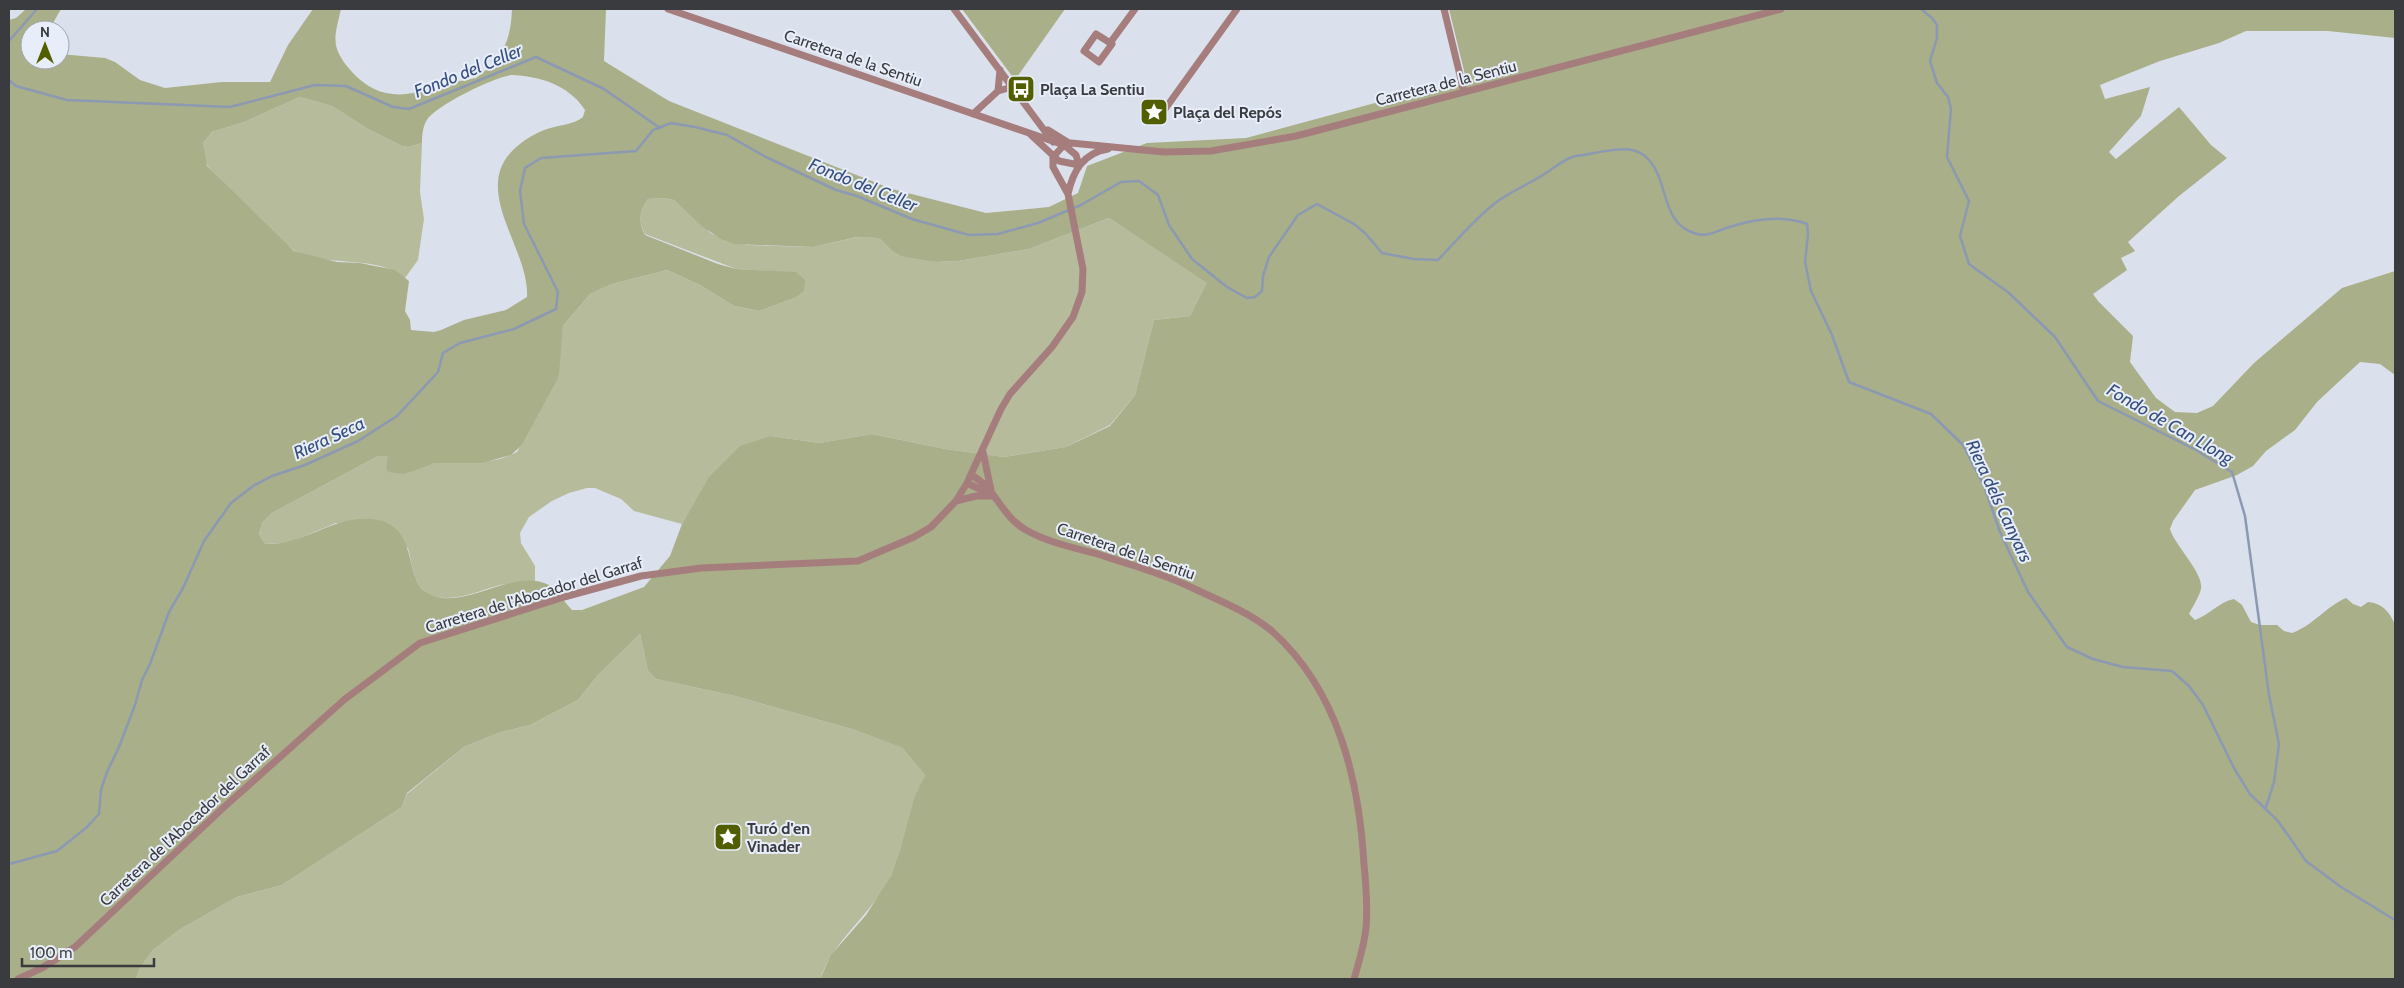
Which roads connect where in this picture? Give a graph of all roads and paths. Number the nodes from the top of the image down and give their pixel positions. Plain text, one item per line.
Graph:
1 (668, 9) edge
2 (954, 9) edge
3 (1135, 9) edge
4 (1238, 9) edge
5 (1444, 9) edge
6 (1781, 9) edge
7 (1110, 43) dead end
8 (1000, 70) junction
9 (1012, 87) junction
10 (998, 91) junction
11 (1464, 92) junction
12 (1165, 109) dead end
13 (973, 114) junction
14 (1044, 128) junction
15 (1029, 133) junction
16 (1054, 142) junction
17 (1066, 144) junction
18 (1114, 148) junction
19 (1053, 157) junction
20 (1079, 165) junction
21 (1068, 194) junction
22 (982, 451) junction
23 (971, 475) junction
24 (967, 483) junction
25 (993, 496) junction
26 (956, 501) junction
27 (18, 979) edge
28 (1354, 979) edge

1 - 13 street, Carretera de la Sentiu
2 - 8 street
3 - 7 street
4 - 12 street
5 - 11 street
6 - 11 street, Carretera de la Sentiu
8 - 9 street
8 - 10 street
9 - 10 street
9 - 14 street
10 - 13 street
11 - 18 street, Carretera de la Sentiu
13 - 15 street, Carretera de la Sentiu
14 - 16 street
14 - 17 street
15 - 16 street, Carretera de la Sentiu
15 - 19 street
16 - 17 street, Carretera de la Sentiu
17 - 18 street, Carretera de la Sentiu
17 - 19 street
17 - 20 street
18 - 20 street
19 - 20 street
19 - 21 street
20 - 21 street
21 - 22 street
22 - 23 street, Carretera de l'Abocador del Garraf
22 - 25 street, Carretera de la Sentiu
23 - 24 street, Carretera de l'Abocador del Garraf
23 - 25 street, Carretera de la Sentiu
24 - 25 street, Carretera de la Sentiu
24 - 26 street, Carretera de l'Abocador del Garraf
25 - 26 street
25 - 28 street, Carretera de la Sentiu
26 - 27 street, Carretera de l'Abocador del Garraf

